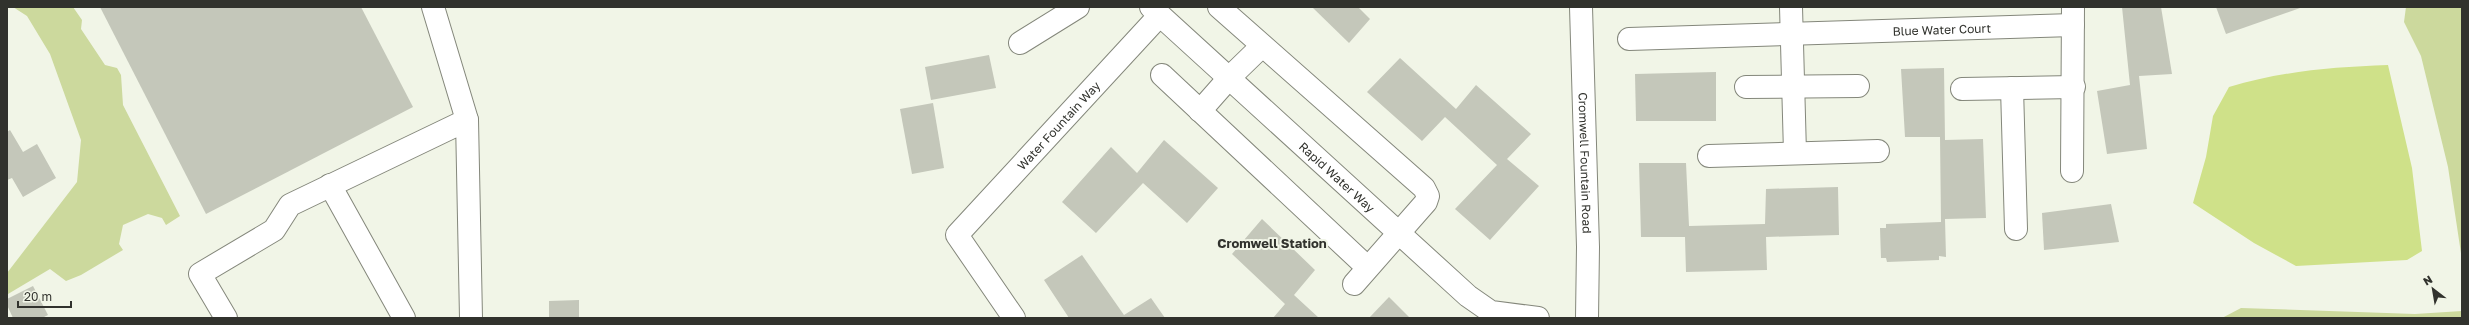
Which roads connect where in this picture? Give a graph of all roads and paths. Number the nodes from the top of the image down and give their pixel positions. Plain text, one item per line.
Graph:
1 (433, 7) edge
2 (1078, 7) edge
3 (1219, 7) edge
4 (1581, 7) edge
5 (1791, 7) edge
6 (1155, 11) edge
7 (2073, 16) edge
8 (1793, 35) junction
9 (1629, 39) dead end
10 (1020, 43) dead end
11 (1262, 46) junction
12 (1162, 75) dead end
13 (1230, 77) junction
14 (1792, 86) junction
15 (1858, 86) dead end
16 (2074, 86) junction
17 (1746, 87) dead end
18 (2012, 88) junction
19 (1962, 89) dead end
20 (1200, 110) junction
21 (467, 120) junction
22 (1878, 151) dead end
23 (1795, 153) junction
24 (1709, 156) dead end
25 (2072, 171) dead end
26 (330, 186) junction
27 (2016, 229) dead end
28 (1397, 234) junction
29 (1368, 267) junction
30 (1354, 284) dead end
31 (1488, 315) edge
32 (226, 318) edge
33 (404, 318) edge
34 (471, 318) edge
35 (1014, 318) edge
36 (1538, 318) edge
37 (1587, 318) edge

1 - 21 street
2 - 10 street
3 - 11 street
4 - 37 street, Cromwell Fountain Road
5 - 8 street
6 - 13 street, Rapid Water Way
6 - 35 street, Water Fountain Way
7 - 8 street, Blue Water Court
7 - 16 street
8 - 9 street, Blue Water Court
8 - 14 street
11 - 13 street
11 - 28 street
12 - 20 street
13 - 20 street
13 - 28 street, Rapid Water Way
14 - 15 street
14 - 17 street
14 - 23 street
16 - 18 street
16 - 25 street
18 - 19 street
18 - 27 street
20 - 29 street
21 - 26 street
21 - 34 street
22 - 23 street
23 - 24 street
26 - 32 street
26 - 33 street
28 - 29 street
28 - 31 street, Rapid Water Way
29 - 30 street
31 - 36 street, Rapid Water Way

